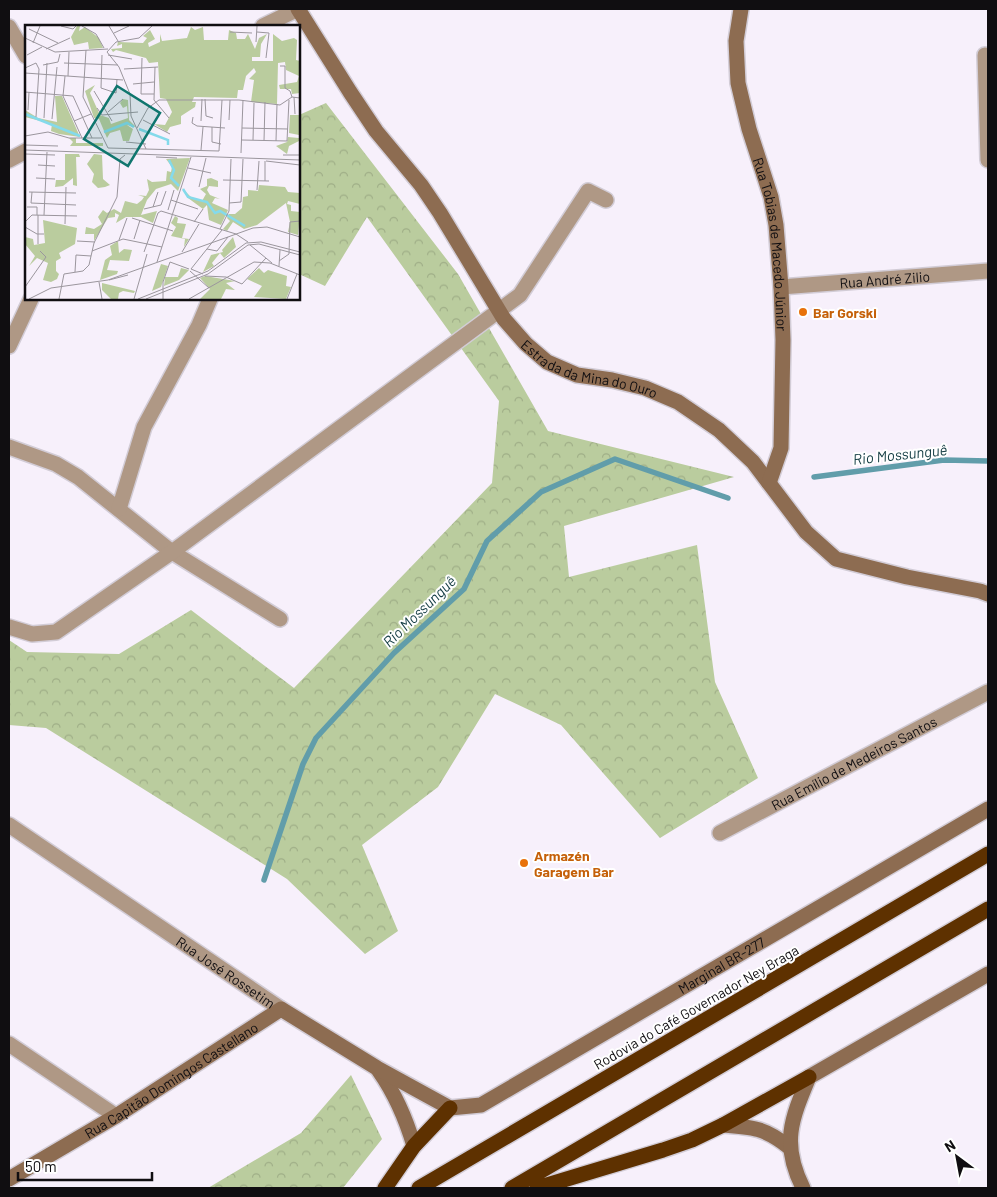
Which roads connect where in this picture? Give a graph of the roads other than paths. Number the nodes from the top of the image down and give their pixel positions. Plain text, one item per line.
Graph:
1 (298, 9) edge
2 (741, 9) edge
3 (265, 25) edge
4 (9, 27) edge
5 (25, 54) edge
6 (985, 55) dead end
7 (988, 151) edge
8 (25, 152) edge
9 (9, 160) edge
10 (988, 160) edge
11 (606, 200) dead end
12 (988, 271) edge
13 (780, 287) junction
14 (31, 300) edge
15 (210, 300) edge
16 (499, 310) junction
17 (9, 346) edge
18 (9, 447) edge
19 (769, 483) junction
20 (119, 510) junction
21 (172, 552) junction
22 (988, 594) edge
23 (280, 618) dead end
24 (9, 627) edge
25 (988, 692) edge
26 (988, 809) edge
27 (9, 825) edge
28 (720, 833) dead end
29 (988, 854) edge
30 (988, 909) edge
31 (988, 974) edge
32 (281, 1010) junction
33 (9, 1044) edge
34 (377, 1068) junction
35 (809, 1077) junction
36 (450, 1108) junction
37 (116, 1116) junction
38 (723, 1125) junction
39 (414, 1146) junction
40 (789, 1147) junction
41 (9, 1179) edge
42 (385, 1188) edge
43 (419, 1188) edge
44 (512, 1188) edge
45 (537, 1188) edge
46 (803, 1188) edge

1 - 3 street
1 - 16 street, Estrada da Mina do Ouro
2 - 13 street, Rua Tobias de Macedo Júnior
4 - 5 street
6 - 7 street
7 - 10 street
8 - 9 street
11 - 16 street
12 - 13 street, Rua André Zilio
13 - 19 street, Rua Tobias de Macedo Júnior
14 - 17 street
15 - 20 street
16 - 19 street, Estrada da Mina do Ouro
16 - 21 street
18 - 20 street
19 - 22 street, Estrada da Mina do Ouro
20 - 21 street
21 - 23 street
21 - 24 street
25 - 28 street, Rua Emílio de Medeiros Santos
26 - 36 street, Marginal BR-277
27 - 32 street, Rua José Rossetim
29 - 43 highway, Rodovia do Café Governador Ney Braga
30 - 44 highway
31 - 35 street
32 - 34 street, Rua José Rossetim
32 - 37 street, Rua Capitão Domingos Castellano
33 - 37 street
34 - 36 street, Rua José Rossetim
34 - 39 street
35 - 38 highway
35 - 40 street
36 - 39 highway
37 - 41 street, Rua Capitão Domingos Castellano
38 - 40 street
38 - 45 highway
39 - 42 highway
40 - 46 street

